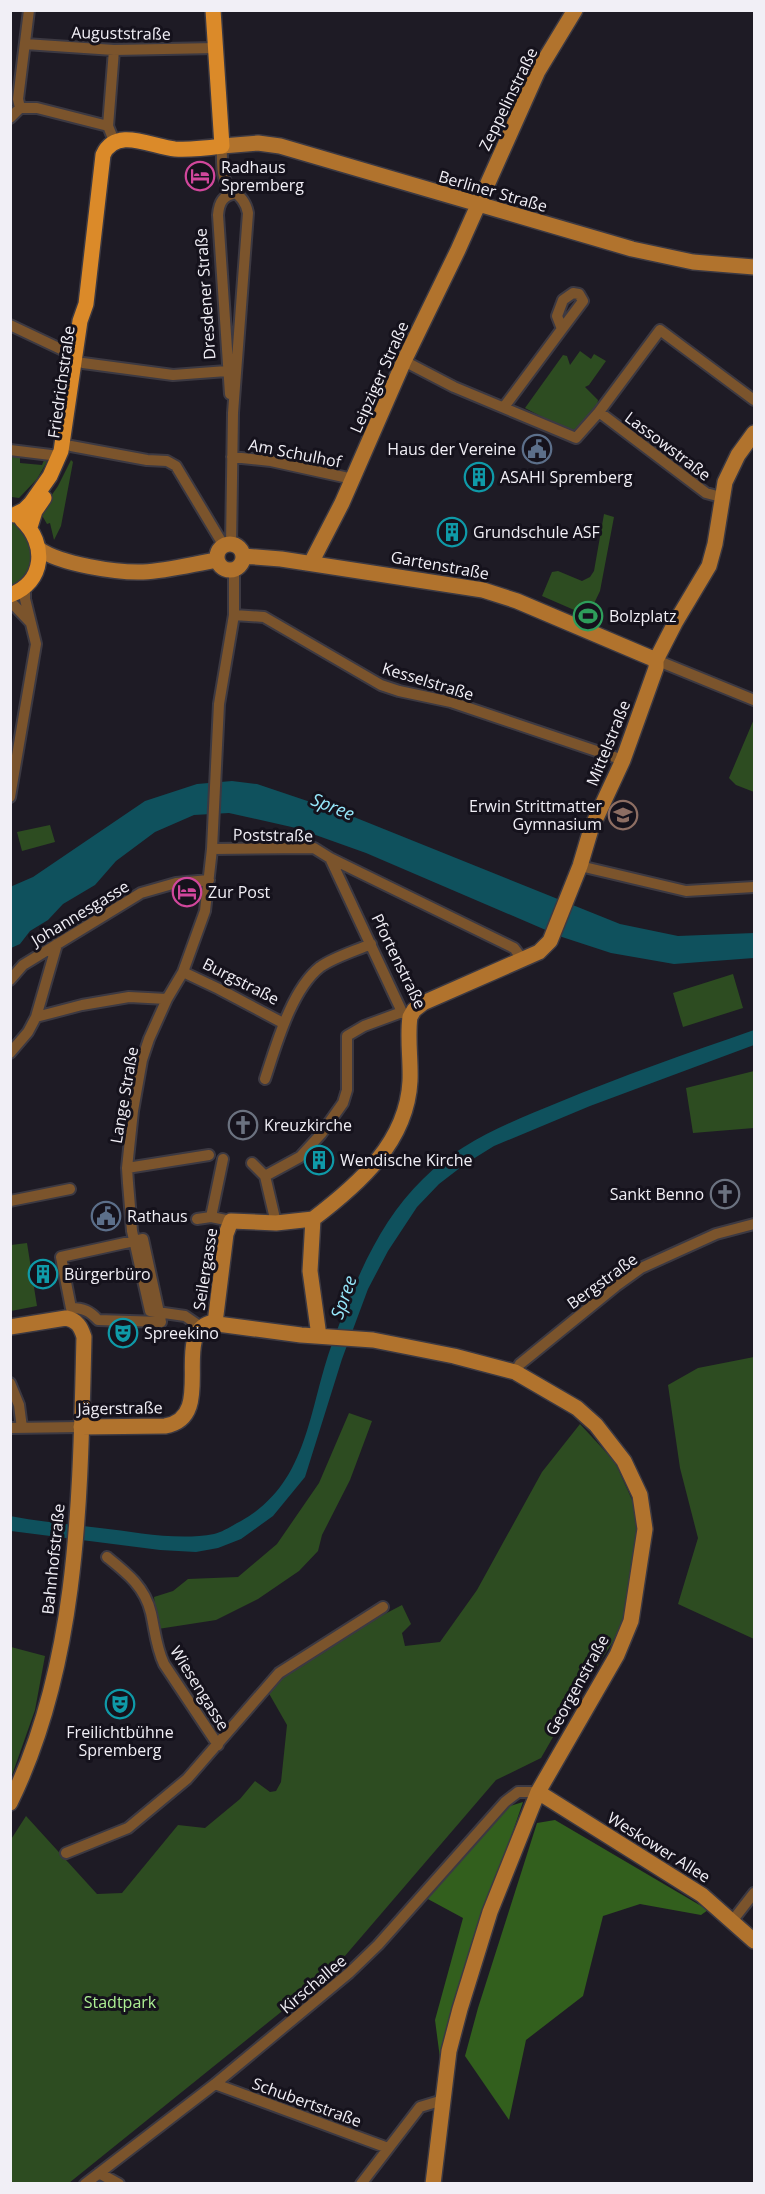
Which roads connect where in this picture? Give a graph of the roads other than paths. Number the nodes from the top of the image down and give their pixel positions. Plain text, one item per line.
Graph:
1 (29, 10) edge
2 (213, 10) edge
3 (575, 10) edge
4 (25, 44) junction
5 (216, 48) junction
6 (114, 50) junction
7 (20, 108) junction
8 (10, 118) edge
9 (108, 126) junction
10 (114, 141) junction
11 (222, 146) junction
12 (237, 193) junction
13 (478, 205) junction
14 (754, 267) edge
15 (10, 325) edge
16 (562, 329) dead end
17 (79, 358) junction
18 (404, 361) junction
19 (227, 371) junction
20 (754, 400) edge
21 (234, 402) junction
22 (504, 407) junction
23 (599, 412) junction
24 (754, 433) edge
25 (10, 450) edge
26 (65, 451) junction
27 (232, 457) junction
28 (352, 479) junction
29 (721, 497) junction
30 (12, 514) edge
31 (30, 527) junction
32 (39, 549) junction
33 (224, 550) junction
34 (243, 556) junction
35 (311, 563) junction
36 (77, 564) junction
37 (234, 569) junction
38 (36, 571) junction
39 (25, 586) junction
40 (10, 595) edge
41 (10, 601) edge
42 (234, 615) junction
43 (30, 622) junction
44 (656, 660) junction
45 (754, 700) edge
46 (623, 760) junction
47 (10, 797) edge
48 (212, 849) junction
49 (330, 858) junction
50 (580, 866) junction
51 (209, 880) junction
52 (754, 887) edge
53 (57, 944) junction
54 (371, 944) junction
55 (523, 960) junction
56 (183, 972) junction
57 (10, 980) edge
58 (167, 999) junction
59 (406, 1014) junction
60 (36, 1017) junction
61 (283, 1023) junction
62 (10, 1053) edge
63 (265, 1079) dead end
64 (209, 1155) dead end
65 (223, 1159) dead end
66 (252, 1163) dead end
67 (127, 1168) junction
68 (265, 1176) junction
69 (70, 1189) dead end
70 (10, 1201) edge
71 (211, 1217) junction
72 (197, 1219) dead end
73 (313, 1219) junction
74 (231, 1221) junction
75 (276, 1223) junction
76 (754, 1224) edge
77 (133, 1236) junction
78 (159, 1312) junction
79 (208, 1324) junction
80 (10, 1327) edge
81 (323, 1336) junction
82 (515, 1372) junction
83 (10, 1383) edge
84 (81, 1427) junction
85 (10, 1428) edge
86 (22, 1428) junction
87 (107, 1557) dead end
88 (383, 1607) dead end
89 (218, 1745) junction
90 (538, 1792) junction
91 (10, 1803) edge
92 (66, 1853) dead end
93 (754, 1893) edge
94 (733, 1920) junction
95 (754, 1941) edge
96 (215, 2084) junction
97 (443, 2100) junction
98 (388, 2148) junction
99 (99, 2173) junction
100 (86, 2184) edge
101 (119, 2184) edge
102 (361, 2184) edge
103 (433, 2184) edge

1 - 4 street
2 - 5 main road, Dresdener Straße
3 - 13 street, Zeppelinstraße
4 - 6 street, Auguststraße
4 - 7 street
5 - 6 street, Auguststraße
5 - 11 main road, Dresdener Straße
6 - 9 street
7 - 8 street
7 - 9 street
9 - 10 street
10 - 11 main road
10 - 17 main road, Friedrichstraße
11 - 12 street, Dresdener Straße
11 - 13 street, Berliner Straße
12 - 19 street, Dresdener Straße
12 - 21 street, Dresdener Straße
13 - 14 street, Berliner Straße
13 - 18 street, Leipziger Straße
15 - 17 street
16 - 22 street
17 - 19 street
17 - 26 main road, Friedrichstraße
18 - 22 street
18 - 28 street, Leipziger Straße
19 - 21 street, Dresdener Straße
20 - 23 street
21 - 27 street, Dresdener Straße
22 - 23 street
23 - 29 street, Lassowstraße
24 - 29 street, Mittelstraße
25 - 26 street
26 - 30 main road, Friedrichstraße
26 - 31 main road, Friedrichstraße
26 - 33 street
27 - 28 street, Am Schulhof
27 - 33 street, Dresdener Straße
28 - 35 street, Leipziger Straße
29 - 44 street, Mittelstraße
30 - 31 main road
31 - 32 main road
32 - 36 street
32 - 38 main road
33 - 34 street
33 - 36 street
33 - 37 street
34 - 35 street, Gartenstraße
34 - 37 street
35 - 44 street, Gartenstraße
36 - 38 street
37 - 42 street
38 - 39 main road
39 - 40 main road
39 - 43 street
41 - 43 street
42 - 46 street, Kesselstraße
42 - 48 street, Lange Straße
43 - 47 street
44 - 45 street, Gartenstraße
44 - 46 street, Mittelstraße
46 - 50 street, Mittelstraße
48 - 49 street, Poststraße
48 - 51 street, Lange Straße
49 - 54 street, Pfortenstraße
49 - 55 street, Poststraße
50 - 52 street
50 - 55 street, Mittelstraße
51 - 53 street, Johannesgasse
51 - 56 street, Lange Straße
53 - 57 street, Johannesgasse
53 - 60 street
54 - 59 street, Pfortenstraße
54 - 61 street
55 - 59 street
56 - 58 street, Lange Straße
56 - 61 street, Burgstraße
58 - 60 street
58 - 67 street, Lange Straße
59 - 68 street
59 - 73 street, Pfortenstraße
60 - 62 street
61 - 63 street
64 - 67 street
65 - 71 street, Seilergasse
66 - 68 street
67 - 77 street, Lange Straße
68 - 75 street
69 - 70 street
71 - 72 street
71 - 74 street
73 - 75 street
73 - 81 street
74 - 75 street
74 - 79 street, Seilergasse
76 - 82 street, Bergstraße
77 - 78 street, Lange Straße
77 - 78 street
78 - 79 street
79 - 81 street, Georgenstraße
79 - 84 street, Jägerstraße
80 - 84 street, Bahnhofstraße
81 - 82 street, Georgenstraße
82 - 90 street, Georgenstraße
83 - 86 street
84 - 86 street, Jägerstraße
84 - 91 street, Bahnhofstraße
85 - 86 street, Jägerstraße
87 - 89 street, Wiesengasse
88 - 89 street, Wiesengasse
89 - 92 street, Wiesengasse
90 - 94 street, Weskower Allee
90 - 96 street, Kirschallee
90 - 97 street, Georgenstraße
93 - 94 street
94 - 95 street, Weskower Allee
96 - 98 street, Schubertstraße
96 - 99 street, Kirschallee
97 - 98 street
97 - 103 street, Georgenstraße
98 - 102 street
99 - 100 street, Kirschallee
99 - 101 street

